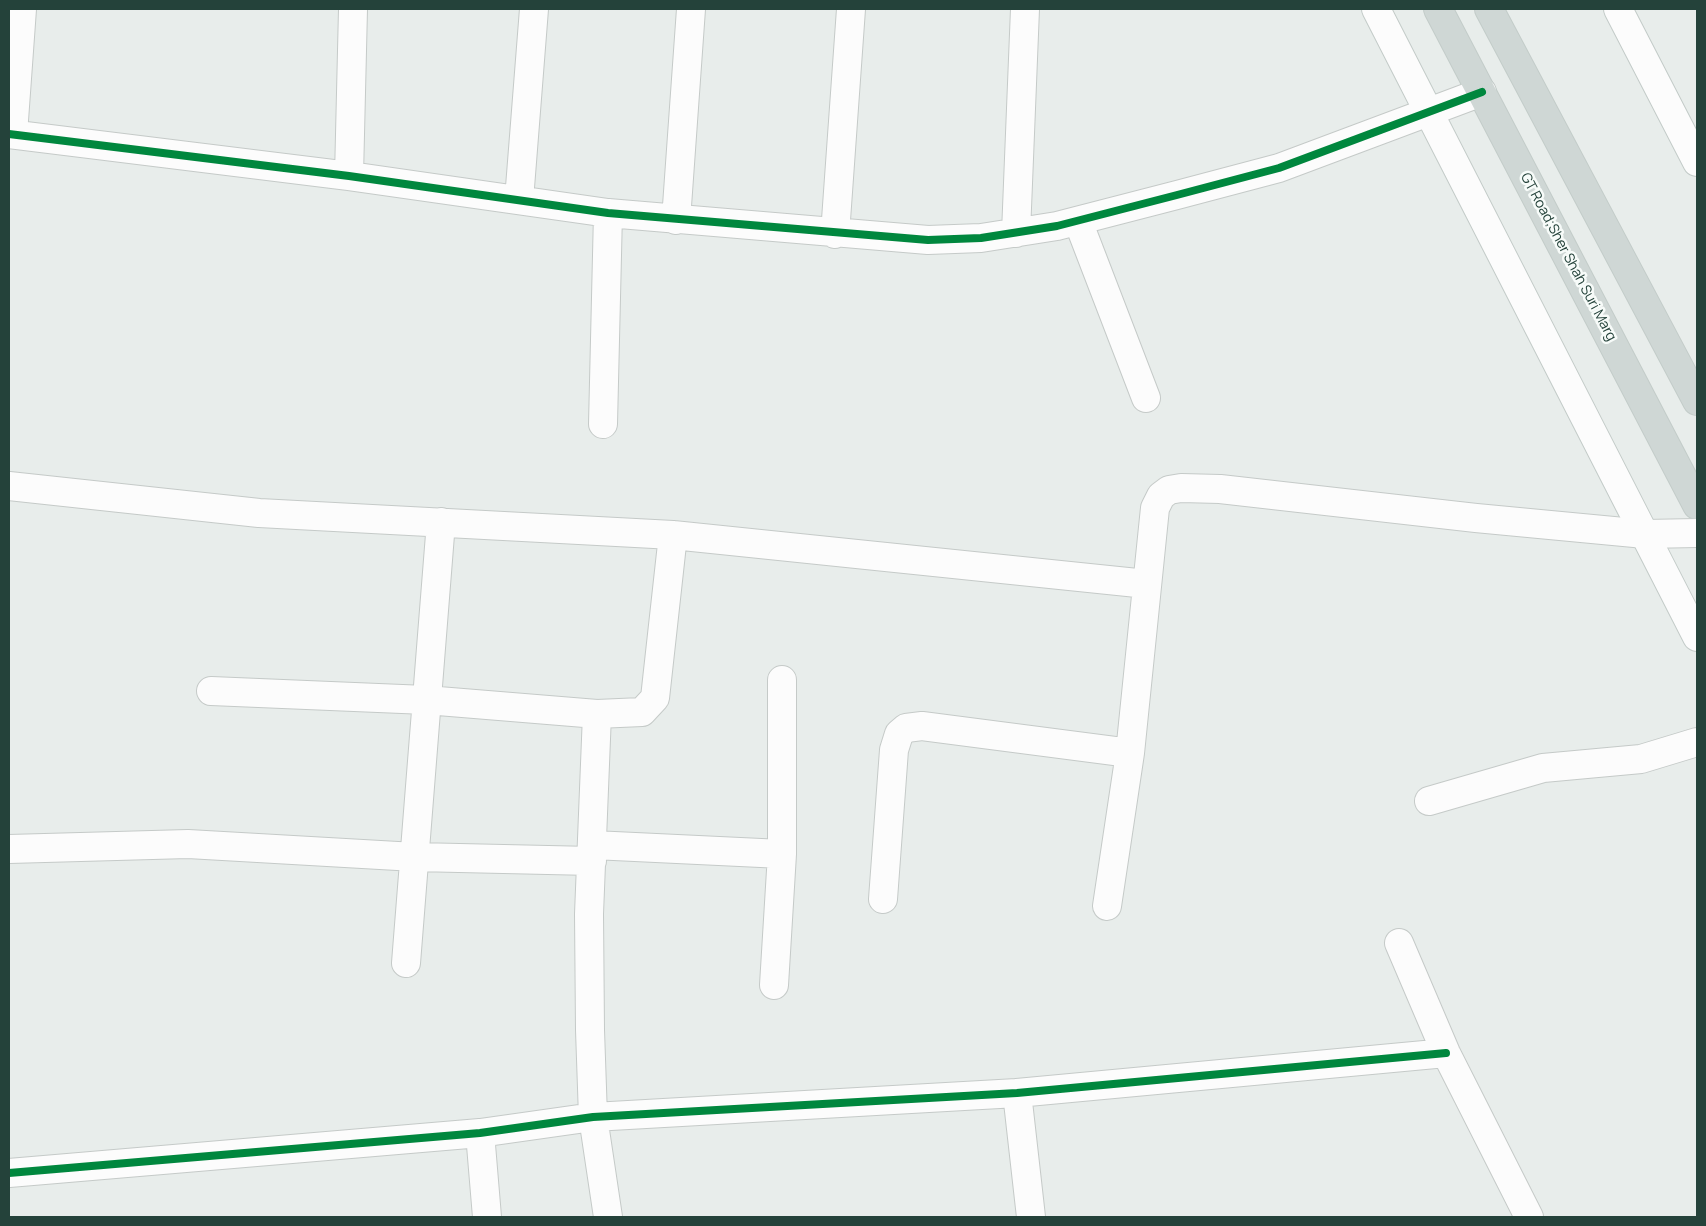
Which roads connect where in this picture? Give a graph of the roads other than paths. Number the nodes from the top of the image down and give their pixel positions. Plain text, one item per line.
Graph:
1 (22, 9) edge
2 (353, 9) edge
3 (534, 9) edge
4 (691, 9) edge
5 (851, 9) edge
6 (1026, 9) edge
7 (1376, 9) edge
8 (1438, 9) edge
9 (1489, 9) edge
10 (1618, 9) edge
11 (1482, 92) junction
12 (1430, 111) junction
13 (11, 134) edge
14 (1697, 162) edge
15 (349, 176) junction
16 (519, 200) junction
17 (608, 213) junction
18 (676, 220) junction
19 (1078, 221) junction
20 (1016, 233) junction
21 (835, 234) junction
22 (1146, 398) dead end
23 (1697, 401) edge
24 (603, 424) dead end
25 (9, 486) edge
26 (1697, 505) edge
27 (441, 522) junction
28 (1697, 533) edge
29 (1645, 534) junction
30 (674, 535) junction
31 (1147, 584) junction
32 (1697, 637) edge
33 (782, 680) dead end
34 (211, 691) dead end
35 (426, 700) junction
36 (597, 714) junction
37 (1697, 742) edge
38 (1130, 753) junction
39 (1429, 801) dead end
40 (9, 849) edge
41 (592, 853) junction
42 (782, 854) junction
43 (415, 857) junction
44 (883, 899) dead end
45 (1107, 906) dead end
46 (1399, 943) dead end
47 (406, 962) dead end
48 (774, 985) dead end
49 (1446, 1054) junction
50 (1017, 1093) junction
51 (593, 1117) junction
52 (480, 1133) junction
53 (9, 1173) edge
54 (487, 1217) edge
55 (608, 1217) edge
56 (1031, 1217) edge
57 (1529, 1217) edge

1 - 13 street
2 - 15 street
3 - 16 street
4 - 18 street
5 - 21 street
6 - 20 street
7 - 12 street
8 - 11 main road, GT Road;Sher Shah Suri Marg
9 - 23 main road
10 - 14 street
11 - 12 street
11 - 26 main road, GT Road;Sher Shah Suri Marg
12 - 19 street
12 - 29 street
13 - 15 street
15 - 16 street
16 - 17 street
17 - 18 street
17 - 24 street
18 - 21 street
19 - 20 street
19 - 22 street
20 - 21 street
25 - 27 street
27 - 30 street
27 - 35 street
28 - 29 street
29 - 31 street
29 - 32 street
30 - 31 street
30 - 36 street
31 - 38 street
33 - 42 street
34 - 35 street
35 - 36 street
35 - 43 street
36 - 41 street
37 - 39 street
38 - 44 street
38 - 45 street
40 - 43 street
41 - 42 street
41 - 43 street
41 - 51 street
42 - 48 street
43 - 47 street
46 - 49 street
49 - 50 street
49 - 57 street
50 - 51 street
50 - 56 street
51 - 52 street
51 - 55 street
52 - 53 street
52 - 54 street

